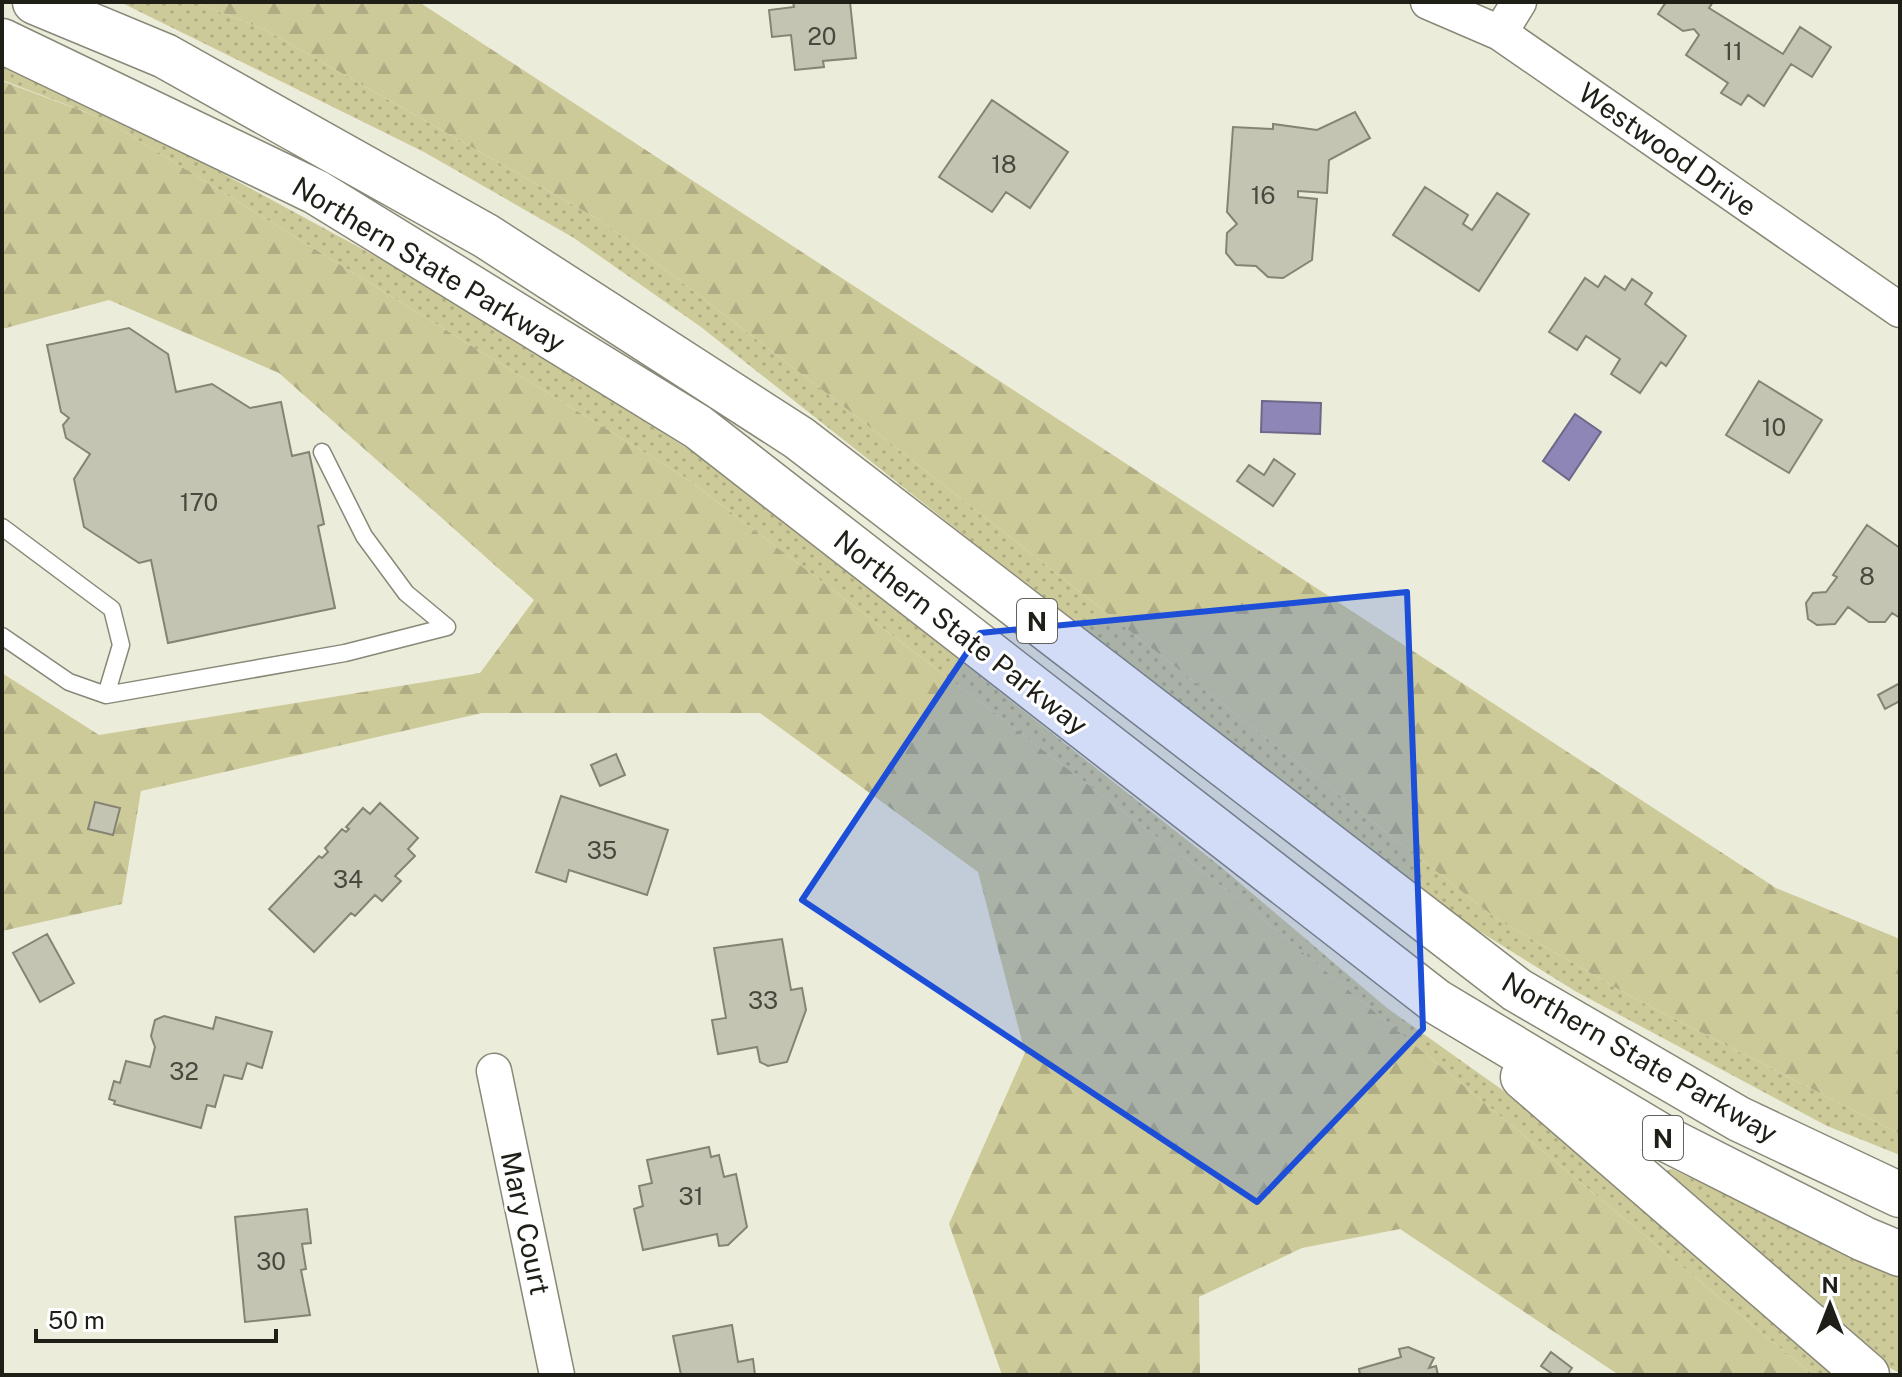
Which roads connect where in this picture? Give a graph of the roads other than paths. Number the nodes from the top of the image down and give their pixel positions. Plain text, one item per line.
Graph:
1 (35, 2) edge
2 (1428, 2) edge
3 (1519, 2) edge
4 (1500, 33) junction
5 (2, 41) edge
6 (1900, 310) edge
7 (322, 452) dead end
8 (2, 527) edge
9 (2, 636) edge
10 (106, 695) junction
11 (1437, 1002) junction
12 (494, 1071) dead end
13 (1900, 1195) edge
14 (1900, 1254) edge
15 (557, 1375) edge
16 (1867, 1375) edge

1 - 13 highway, Northern State Parkway / N
2 - 4 street, Westwood Drive
3 - 4 street
4 - 6 street, Westwood Drive
5 - 11 highway, Northern State Parkway / N
7 - 10 lane
8 - 10 lane
9 - 10 lane
11 - 14 highway, Northern State Parkway / N
11 - 16 highway
12 - 15 street, Mary Court

